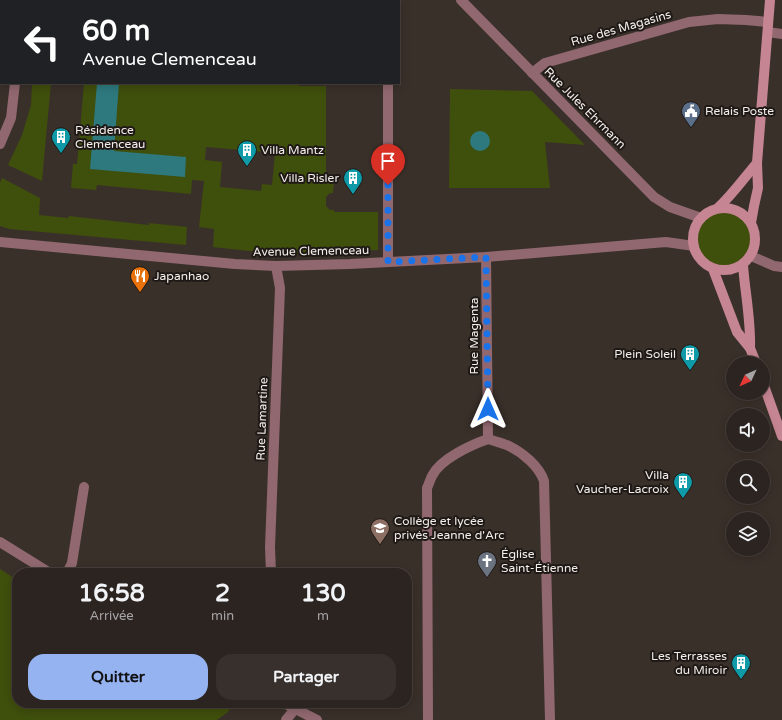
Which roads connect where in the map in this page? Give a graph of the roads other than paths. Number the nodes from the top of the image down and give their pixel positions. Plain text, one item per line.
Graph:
1 (0, 0) edge
2 (4, 0) edge
3 (461, 0) edge
4 (770, 0) edge
5 (768, 27) junction
6 (782, 34) edge
7 (532, 73) junction
8 (15, 84) edge
9 (388, 84) edge
10 (0, 144) edge
11 (757, 163) junction
12 (718, 208) junction
13 (701, 218) junction
14 (751, 223) junction
15 (0, 242) edge
16 (694, 246) junction
17 (751, 256) junction
18 (486, 257) junction
19 (388, 262) junction
20 (743, 265) junction
21 (276, 266) junction
22 (782, 267) edge
23 (713, 268) junction
24 (750, 348) junction
25 (753, 356) edge
26 (769, 400) edge
27 (782, 436) edge
28 (488, 439) junction
29 (84, 487) dead end
30 (0, 542) edge
31 (42, 568) edge
32 (70, 568) edge
33 (271, 568) edge
34 (295, 709) joint
35 (286, 720) edge
36 (317, 720) edge
37 (428, 720) edge
38 (550, 720) edge

1 - 2 street
3 - 7 street, Rue Jules Ehrmann
4 - 5 main road
5 - 6 street, Rue des Magasins
5 - 7 street, Rue des Magasins
5 - 11 main road
7 - 13 street, Rue Jules Ehrmann
8 - 10 street
9 - 19 street
11 - 12 main road
11 - 14 main road
12 - 13 main road
12 - 14 main road
13 - 16 main road
14 - 17 main road
15 - 21 street, Avenue Clemenceau
16 - 18 street, Avenue Clemenceau
16 - 23 main road
17 - 20 main road
17 - 22 street
18 - 19 street, Avenue Clemenceau
18 - 28 street, Rue Magenta
19 - 21 street, Avenue Clemenceau
20 - 23 main road
20 - 24 main road
21 - 33 street, Rue Lamartine
23 - 24 main road
24 - 25 main road
26 - 27 main road
28 - 37 street
28 - 38 street
29 - 32 street
30 - 31 street
34 - 35 street
34 - 36 street

